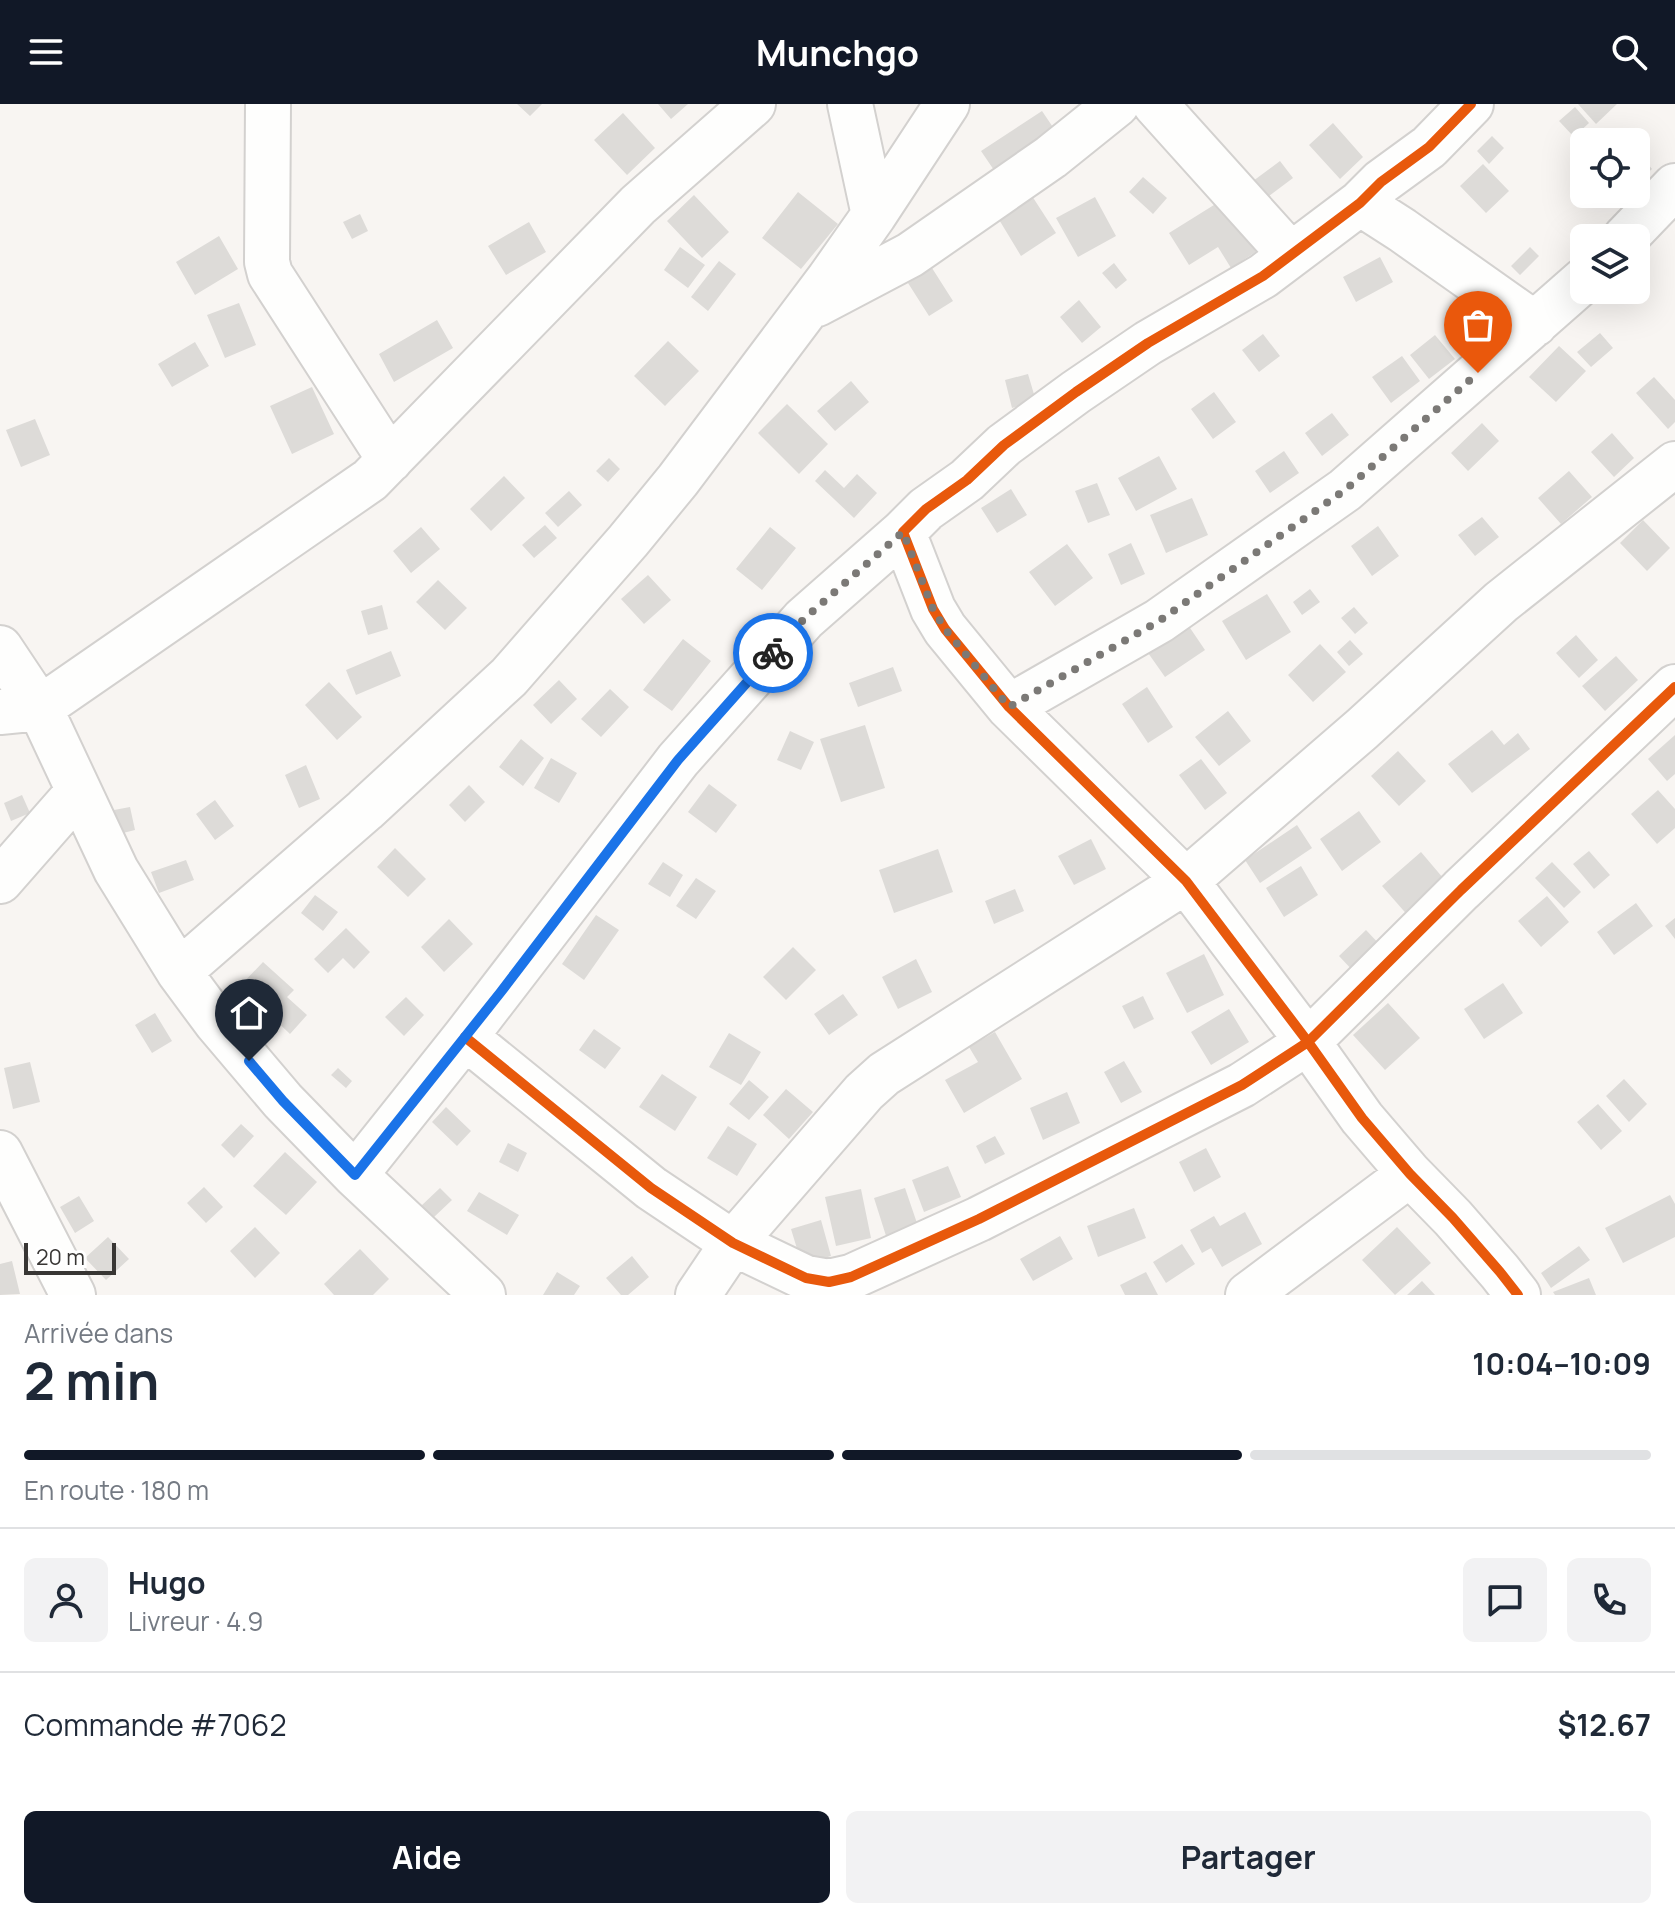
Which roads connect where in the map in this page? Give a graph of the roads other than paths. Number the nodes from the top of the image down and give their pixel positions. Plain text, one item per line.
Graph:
1 (268, 104) edge
2 (753, 104) edge
3 (850, 104) edge
4 (947, 104) edge
5 (1117, 104) edge
6 (1155, 104) edge
7 (1471, 104) edge
8 (1675, 186) edge
9 (1360, 203) junction
10 (874, 215) junction
11 (1638, 224) edge
12 (1290, 254) junction
13 (1570, 293) edge
14 (806, 310) junction
15 (1535, 324) junction
16 (390, 460) junction
17 (1675, 464) edge
18 (903, 532) junction
19 (0, 648) edge
20 (1675, 687) edge
21 (1009, 707) junction
22 (20, 710) edge
23 (78, 792) junction
24 (0, 881) edge
25 (1186, 881) junction
26 (179, 972) junction
27 (465, 1037) junction
28 (1308, 1042) junction
29 (0, 1153) edge
30 (1410, 1174) junction
31 (355, 1175) junction
32 (733, 1243) junction
33 (73, 1295) edge
34 (483, 1295) edge
35 (698, 1295) edge
36 (1248, 1295) edge
37 (1518, 1295) edge

1 - 16 street
2 - 16 street
3 - 10 street
4 - 10 street
5 - 14 street
6 - 12 street
7 - 9 street
8 - 11 street
9 - 12 street
9 - 15 street
10 - 14 street
12 - 18 street
13 - 15 street
14 - 26 street
15 - 21 street
16 - 22 street
17 - 25 street
18 - 21 street
18 - 27 street
19 - 22 street
20 - 28 street
21 - 25 street
22 - 23 street
23 - 24 street
23 - 26 street
25 - 28 street
25 - 32 street
26 - 31 street
27 - 31 street
27 - 32 street
28 - 30 street
28 - 32 street
29 - 33 street
30 - 36 street
30 - 37 street
31 - 34 street
32 - 35 street

